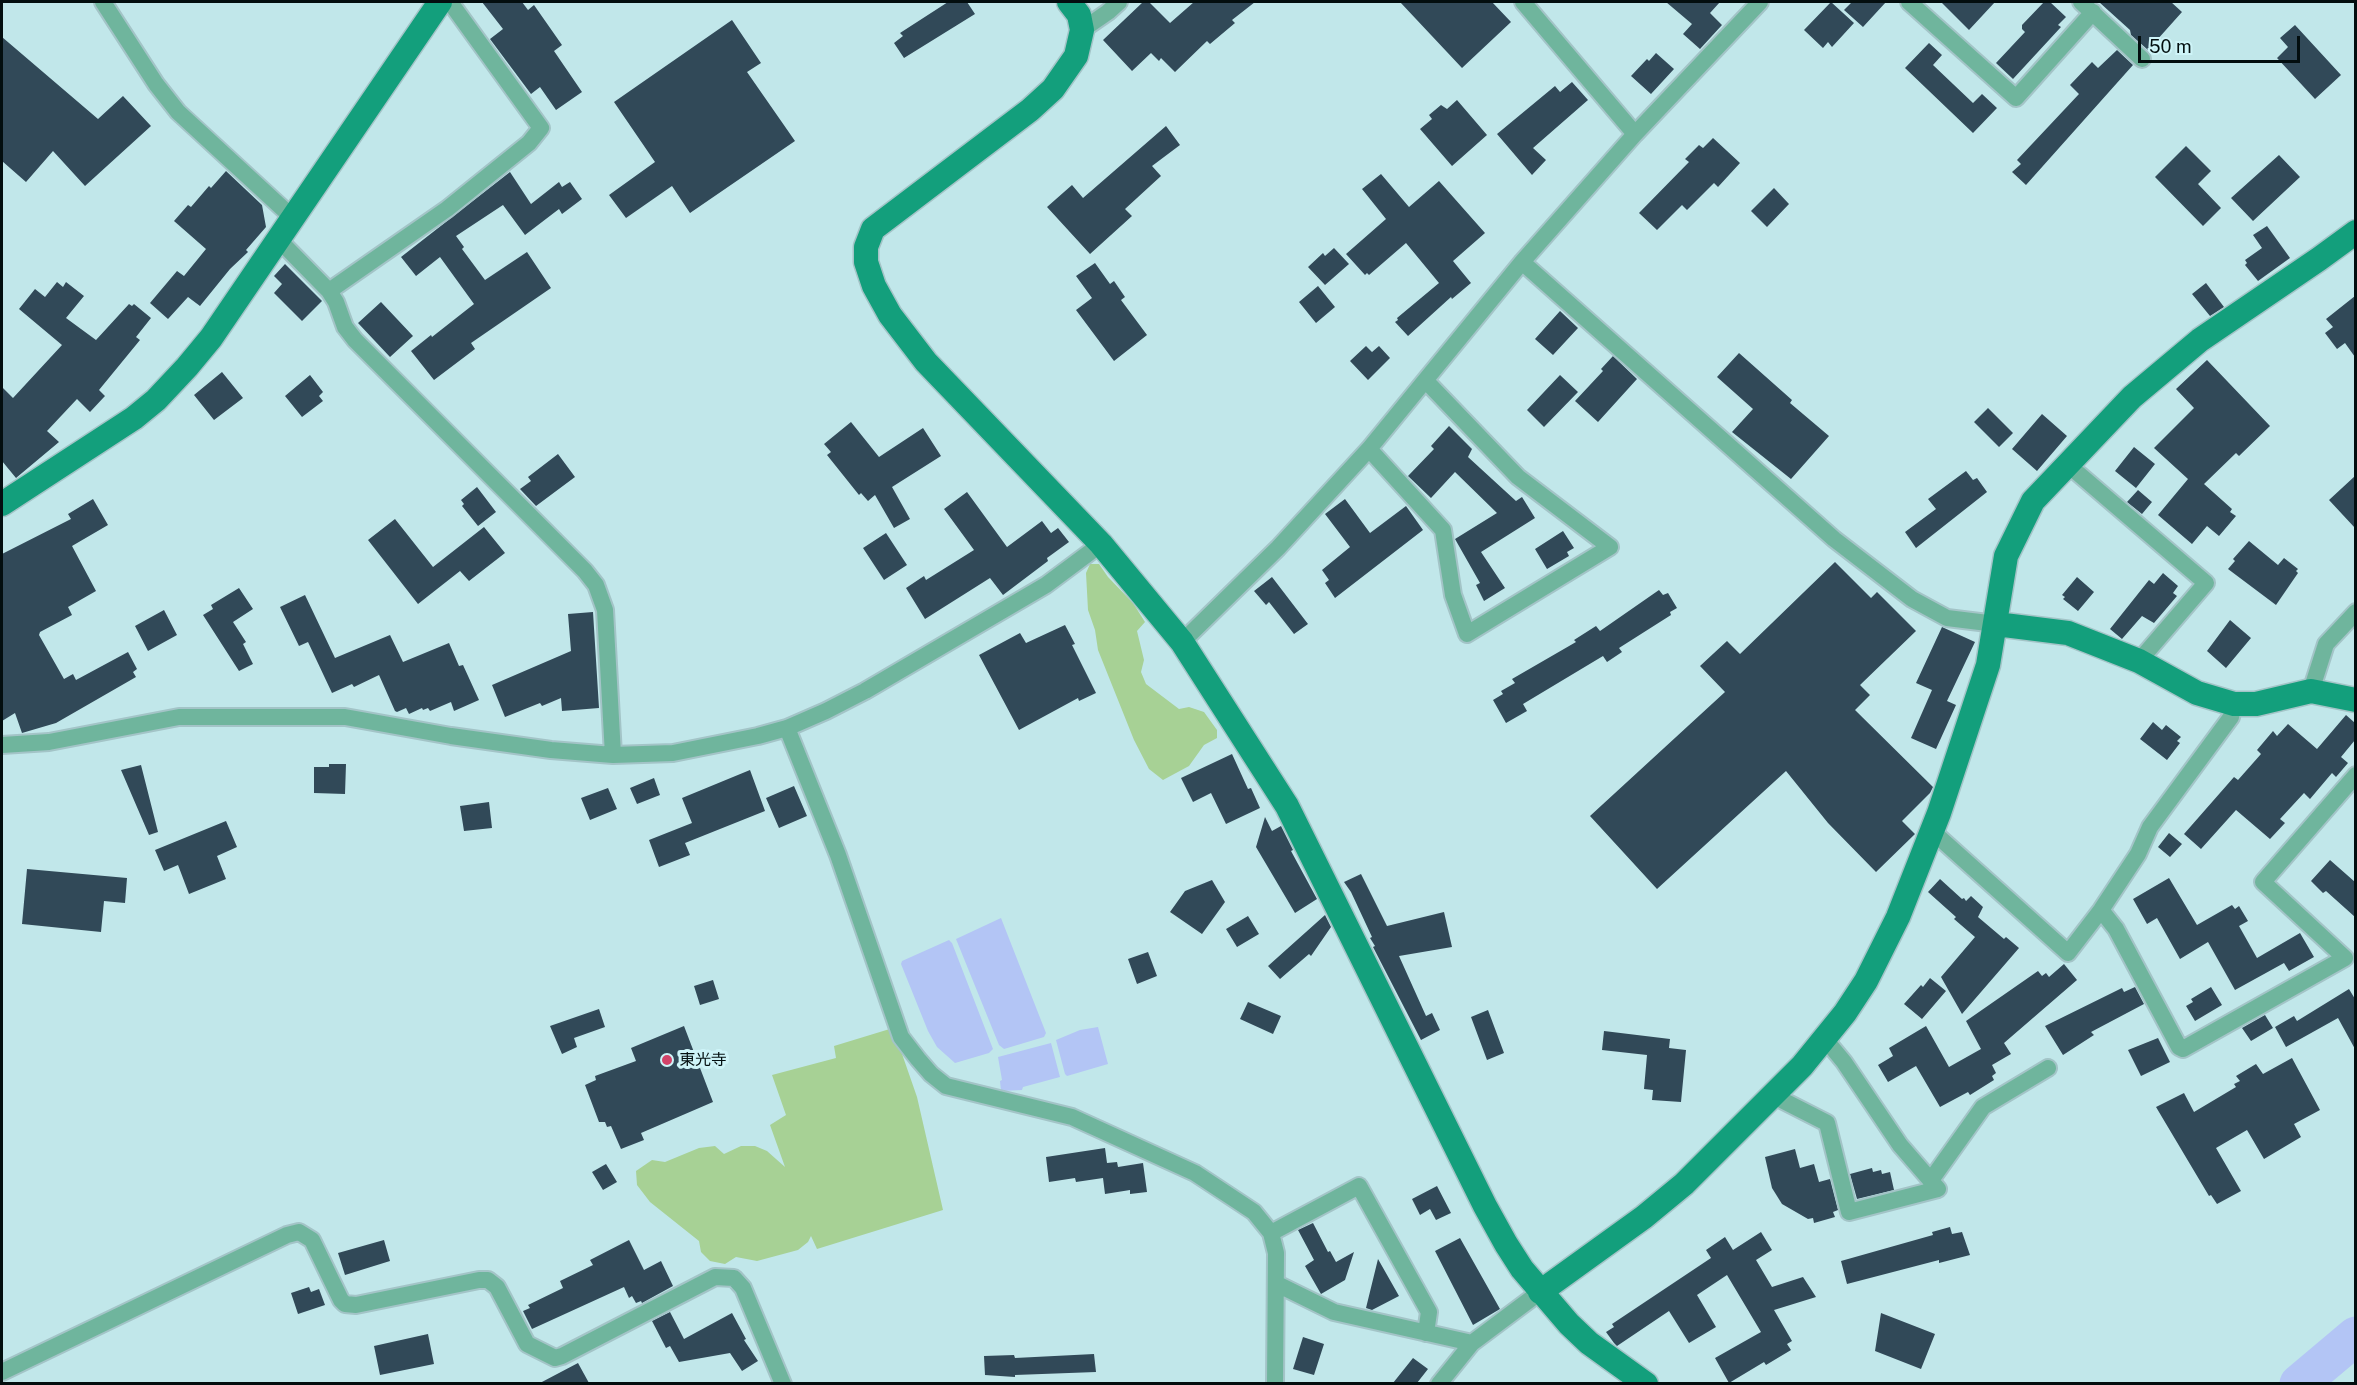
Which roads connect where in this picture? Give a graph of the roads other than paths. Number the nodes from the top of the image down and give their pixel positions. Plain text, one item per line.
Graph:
1 (103, 2) edge
2 (440, 2) edge
3 (450, 2) edge
4 (1069, 2) edge
5 (1119, 2) edge
6 (1523, 2) edge
7 (1760, 2) edge
8 (1909, 2) edge
9 (2087, 7) edge
10 (1082, 30) junction
11 (2142, 59) dead end
12 (1635, 135) junction
13 (292, 218) junction
14 (2355, 232) edge
15 (278, 239) junction
16 (1522, 262) junction
17 (329, 291) junction
18 (1426, 381) junction
19 (1369, 449) junction
20 (2066, 463) junction
21 (2, 504) edge
22 (1101, 544) junction
23 (2355, 612) edge
24 (1996, 624) junction
25 (1182, 642) junction
26 (2139, 661) junction
27 (2311, 691) junction
28 (2355, 700) edge
29 (2234, 704) junction
30 (787, 728) junction
31 (2, 745) edge
32 (613, 755) junction
33 (2355, 775) edge
34 (1932, 831) junction
35 (2101, 910) junction
36 (1825, 1039) junction
37 (2048, 1068) dead end
38 (1774, 1096) junction
39 (1931, 1180) junction
40 (1271, 1233) junction
41 (1277, 1284) junction
42 (1540, 1292) junction
43 (1426, 1333) junction
44 (1472, 1343) junction
45 (2, 1372) edge
46 (783, 1383) edge
47 (1275, 1383) edge
48 (1439, 1383) edge
49 (1646, 1383) edge

1 - 13 street
2 - 13 street
3 - 17 street
4 - 10 street
5 - 10 street
6 - 12 street
7 - 12 street
8 - 9 street
9 - 11 street
10 - 22 street
12 - 16 street
13 - 15 street
14 - 20 street
15 - 17 street
15 - 21 street
16 - 18 street
16 - 24 street
17 - 32 street
18 - 19 street
18 - 19 street
19 - 25 street
20 - 24 street
20 - 26 street
22 - 25 street
22 - 30 street
23 - 27 street
24 - 26 street
24 - 34 street
25 - 42 street
26 - 29 street
27 - 28 street
27 - 29 street
29 - 35 street
30 - 32 street
30 - 40 street
31 - 32 street
33 - 35 street
34 - 35 street
34 - 36 street
36 - 38 street
36 - 39 street
37 - 39 street
38 - 39 street
38 - 42 street
40 - 41 street
40 - 43 street
41 - 43 street
41 - 47 street
42 - 44 street
42 - 49 street
43 - 44 street
44 - 48 street
45 - 46 street

